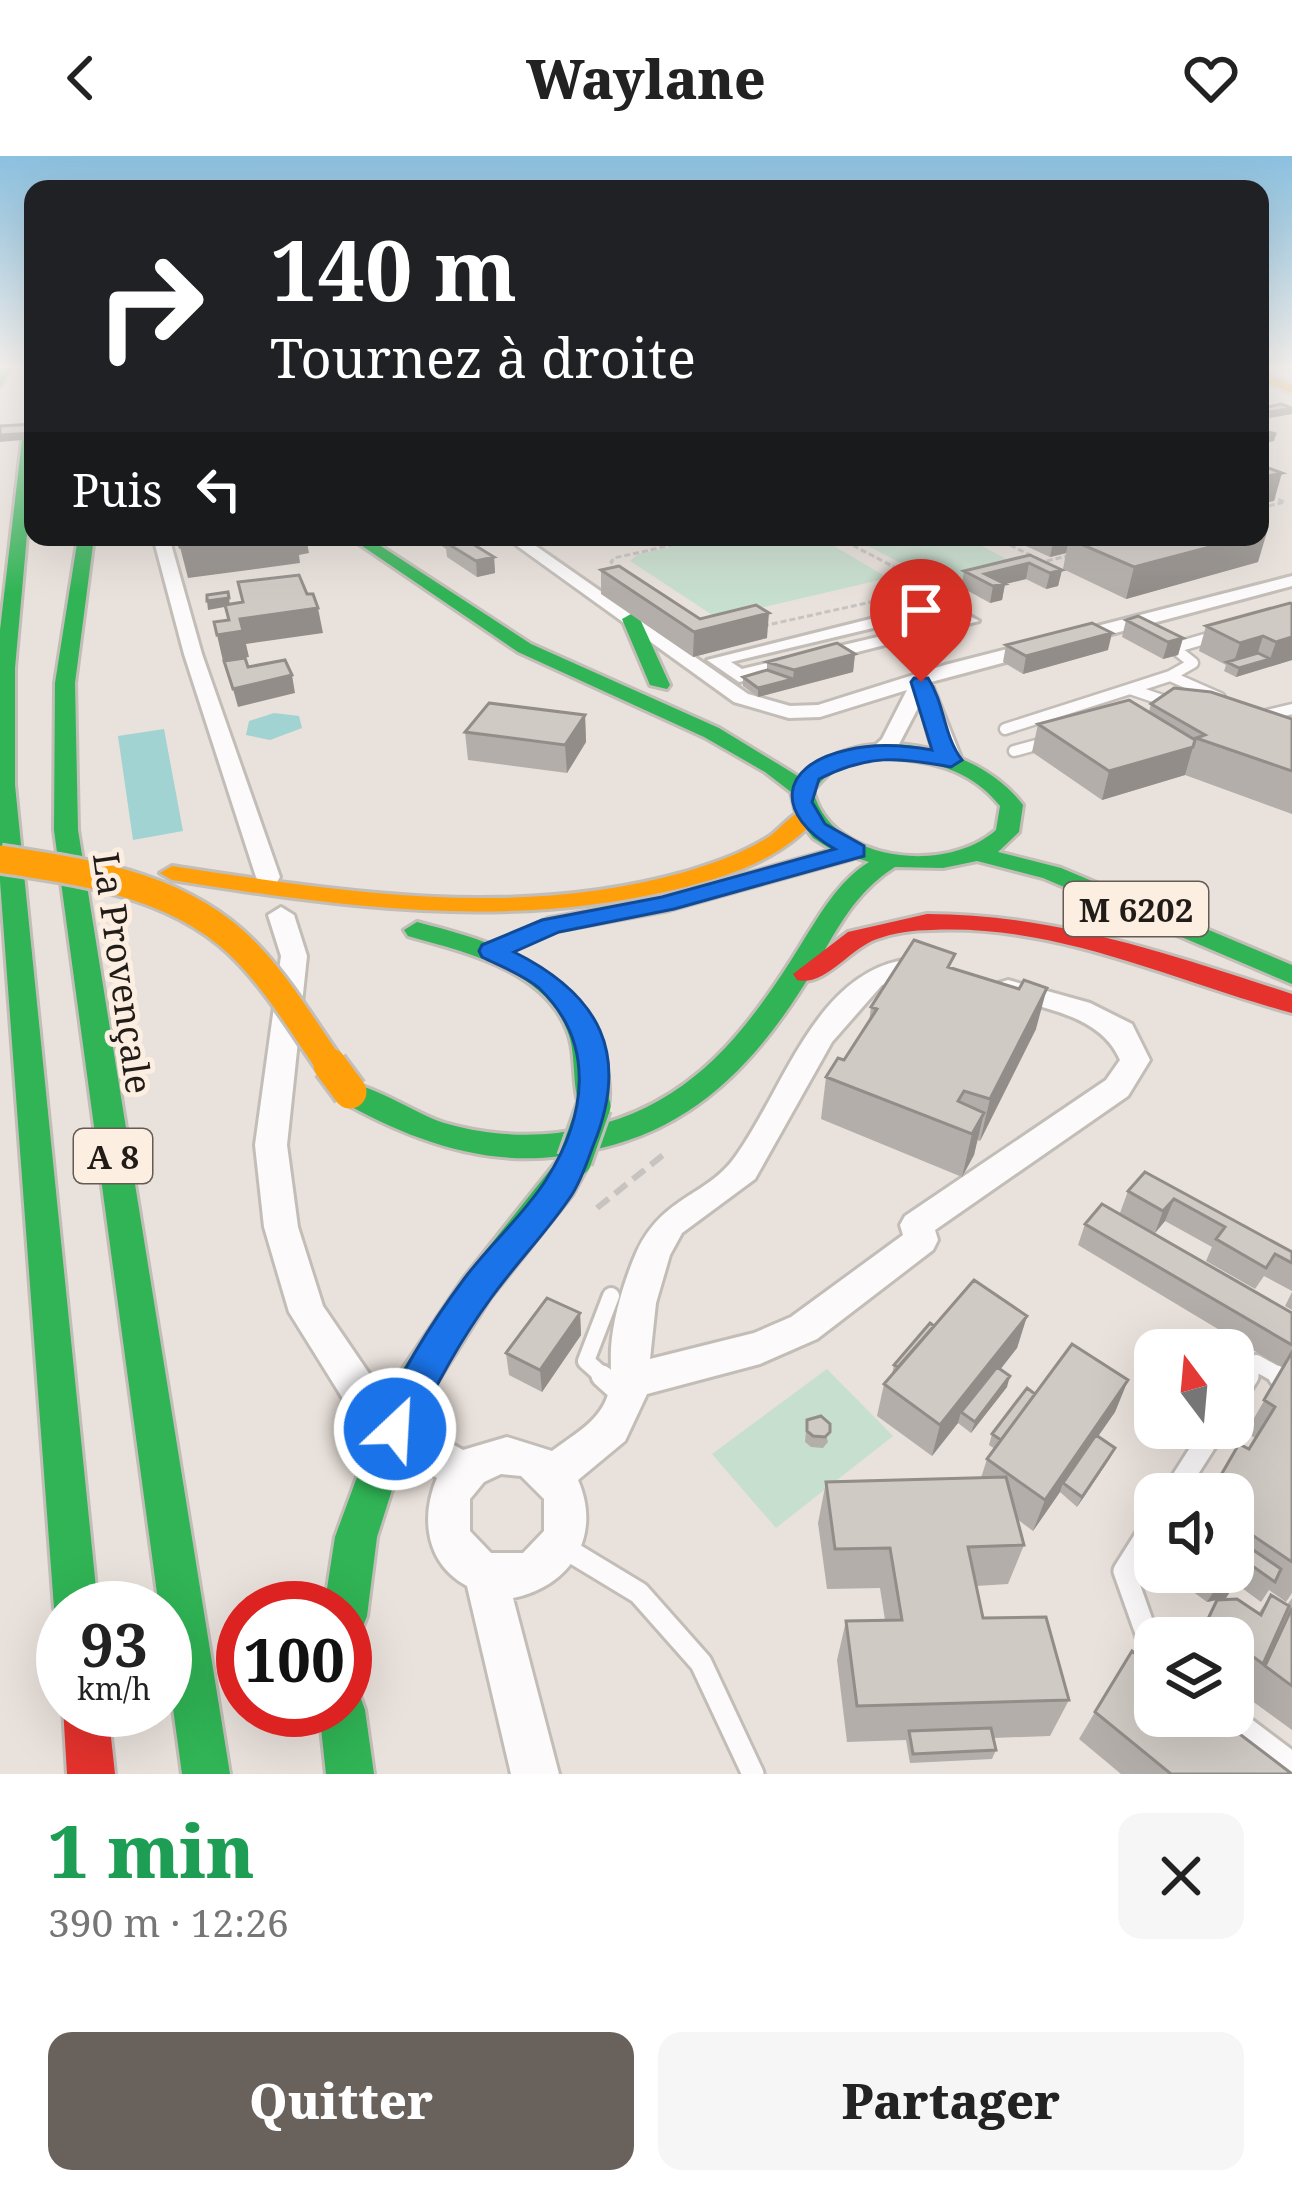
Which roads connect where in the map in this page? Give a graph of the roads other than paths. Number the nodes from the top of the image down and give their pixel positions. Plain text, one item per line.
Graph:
1 (24, 487) edge
2 (0, 490) edge
3 (20, 521) junction
4 (84, 546) edge
5 (163, 546) edge
6 (371, 546) edge
7 (408, 546) edge
8 (526, 546) edge
9 (1292, 581) edge
10 (6, 605) edge
11 (631, 619) junction
12 (831, 626) junction
13 (1237, 629) edge
14 (884, 659) junction
15 (1171, 676) junction
16 (921, 682) junction
17 (660, 685) junction
18 (1130, 688) junction
19 (1228, 701) edge
20 (1247, 709) edge
21 (1292, 709) edge
22 (1191, 710) edge
23 (1005, 729) dead end
24 (1075, 734) edge
25 (880, 751) junction
26 (1015, 751) dead end
27 (850, 755) junction
28 (951, 760) junction
29 (804, 802) junction
30 (0, 842) edge
31 (856, 851) junction
32 (1074, 851) dead end
33 (976, 854) junction
34 (0, 859) edge
35 (889, 860) junction
36 (172, 873) junction
37 (1292, 946) edge
38 (492, 951) junction
39 (1292, 975) edge
40 (788, 990) junction
41 (1292, 1004) edge
42 (611, 1296) dead end
43 (1254, 1366) edge
44 (1292, 1383) edge
45 (630, 1389) junction
46 (467, 1474) junction
47 (554, 1474) junction
48 (559, 1545) junction
49 (1134, 1555) edge
50 (486, 1575) junction
51 (74, 1581) edge
52 (350, 1581) edge
53 (1140, 1617) edge
54 (1254, 1734) edge
55 (88, 1737) edge
56 (345, 1737) edge
57 (1292, 1763) edge
58 (91, 1774) edge
59 (206, 1774) edge
60 (350, 1774) edge
61 (535, 1774) edge
62 (753, 1774) edge

1 - 3 main road, A 8
2 - 3 main road
3 - 10 main road, A 8
4 - 59 main road, La Provençale / A 8
5 - 46 street
6 - 29 main road
7 - 17 main road
8 - 11 street
9 - 16 street
10 - 51 main road, A 8
11 - 16 street
11 - 17 main road
12 - 14 street
12 - 14 street
12 - 14 street
13 - 15 lane
14 - 16 street
15 - 18 lane
15 - 19 lane
16 - 25 street
16 - 28 street
17 - 27 main road
18 - 22 lane
18 - 23 lane
20 - 21 lane
24 - 26 lane
25 - 27 main road
25 - 28 main road
27 - 29 main road
28 - 33 main road
29 - 31 main road
29 - 36 main road
30 - 36 main road
31 - 35 main road
31 - 38 lane
32 - 37 main road, M 6202
33 - 35 main road
33 - 39 main road, M 6202
34 - 40 main road, bridge
35 - 40 main road
36 - 38 main road
38 - 52 main road, bridge
40 - 41 main road
42 - 45 lane
43 - 44 lane
45 - 45 street
45 - 47 street
46 - 47 street
46 - 50 street
47 - 48 street
48 - 50 street
48 - 62 lane
49 - 53 lane
50 - 61 street
54 - 57 lane
55 - 58 main road
56 - 60 main road

